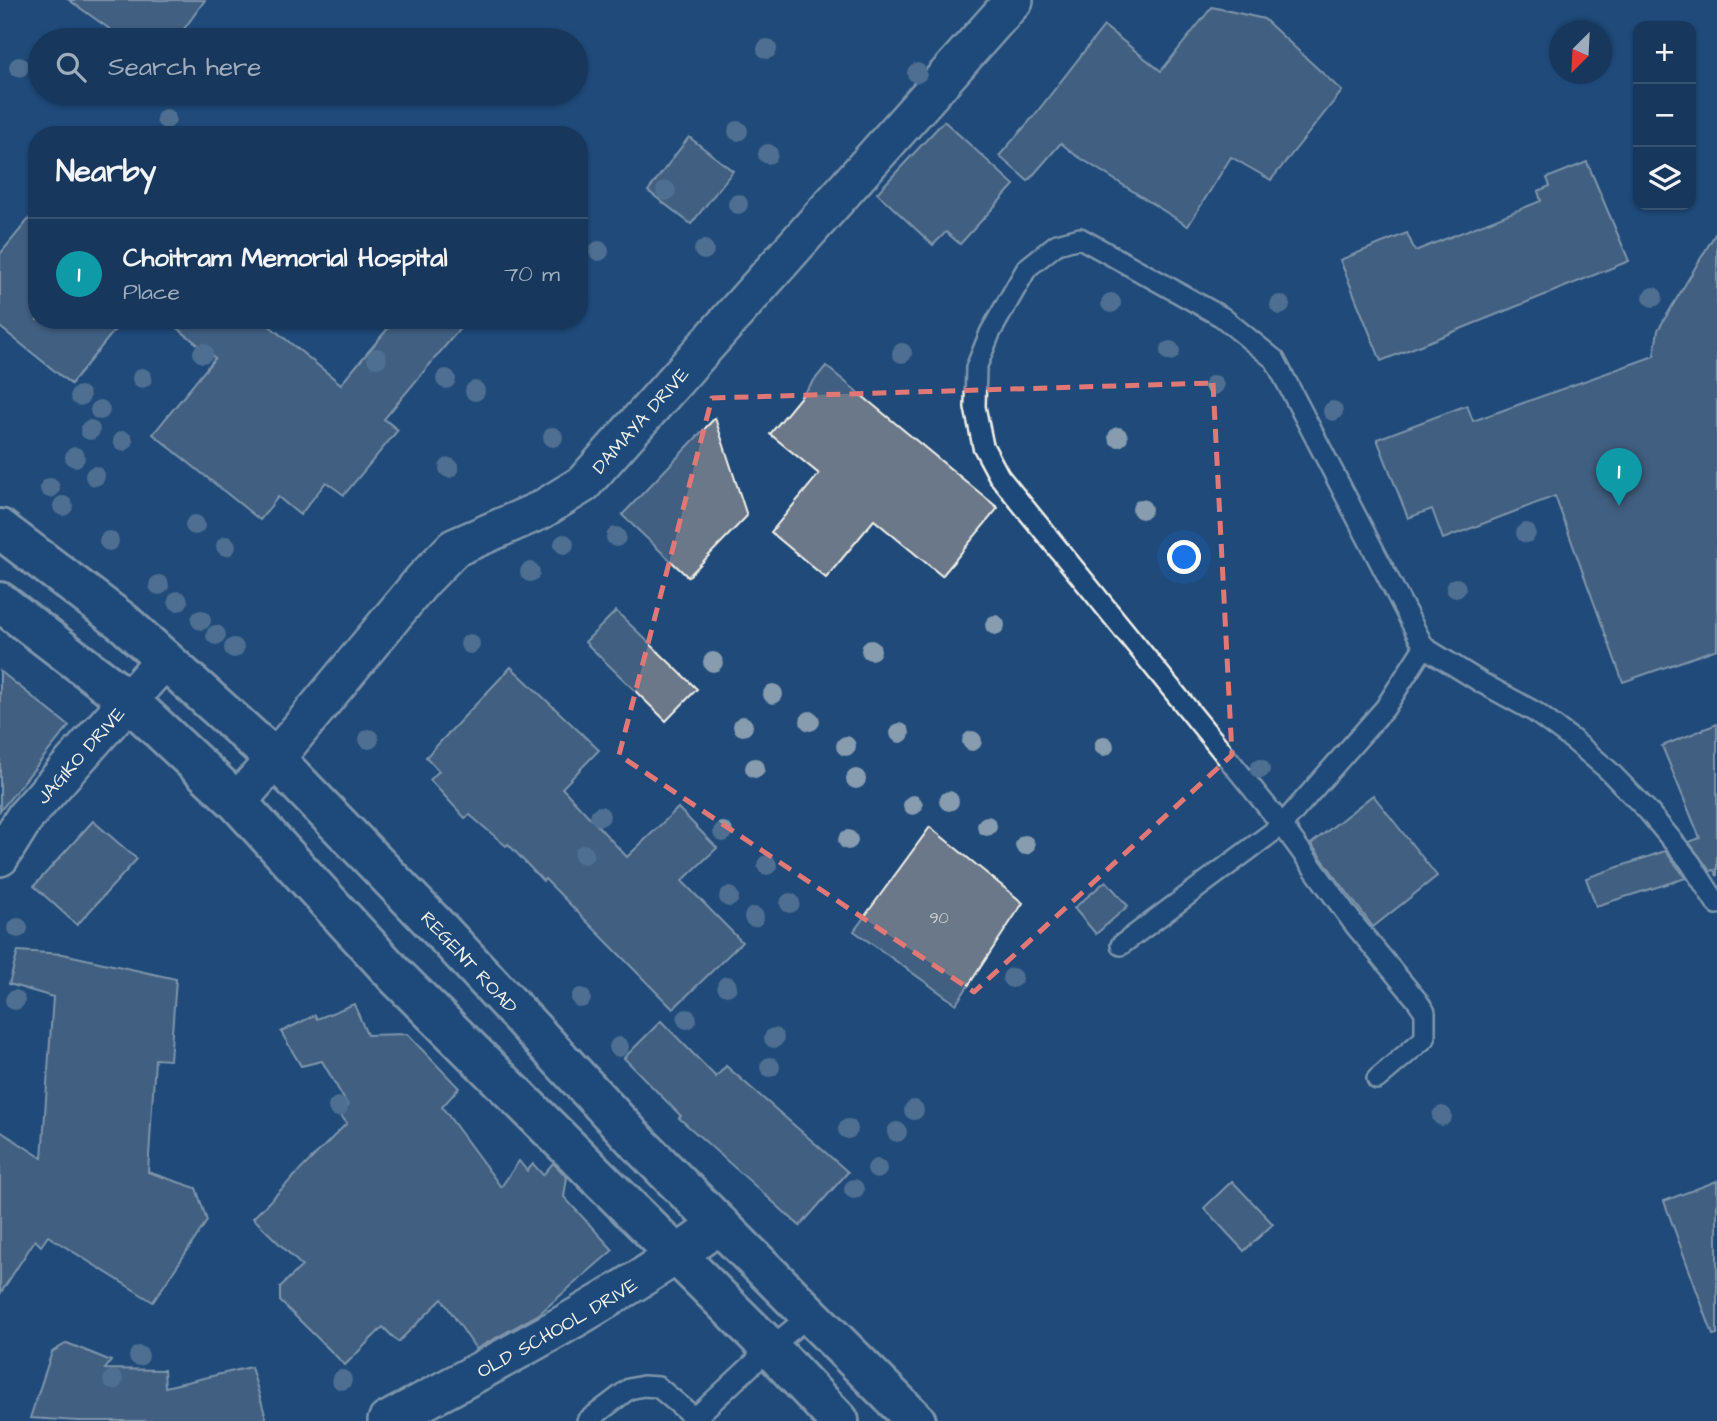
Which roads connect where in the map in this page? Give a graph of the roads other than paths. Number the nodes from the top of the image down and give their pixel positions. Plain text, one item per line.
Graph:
1 (1014, 0) edge
2 (0, 529) edge
3 (0, 602) edge
4 (1424, 647) junction
5 (165, 659) junction
6 (128, 700) junction
7 (275, 758) junction
8 (237, 802) junction
9 (1282, 825) junction
10 (0, 857) edge
11 (1717, 904) edge
12 (1121, 944) dead end
13 (1377, 1079) dead end
14 (720, 1224) junction
15 (678, 1255) junction
16 (810, 1315) junction
17 (770, 1348) junction
18 (695, 1420) edge
19 (387, 1421) edge
20 (587, 1421) edge
21 (839, 1421) edge
22 (916, 1421) edge

1 - 7 street, DAMAYA DRIVE
2 - 5 main road, REGENT ROAD
3 - 6 main road
4 - 9 lane
4 - 9 lane
4 - 11 lane
5 - 6 street, JAGIKO DRIVE
5 - 7 main road, REGENT ROAD
6 - 8 main road
6 - 10 street, JAGIKO DRIVE
7 - 8 street, DAMAYA DRIVE
7 - 14 main road, REGENT ROAD
8 - 15 main road
9 - 12 lane
9 - 13 lane
14 - 15 street, OLD SCHOOL DRIVE
14 - 16 main road, REGENT ROAD
15 - 17 main road
15 - 19 street, OLD SCHOOL DRIVE
16 - 17 lane
16 - 22 main road, REGENT ROAD
17 - 18 lane
17 - 21 main road
18 - 20 lane

